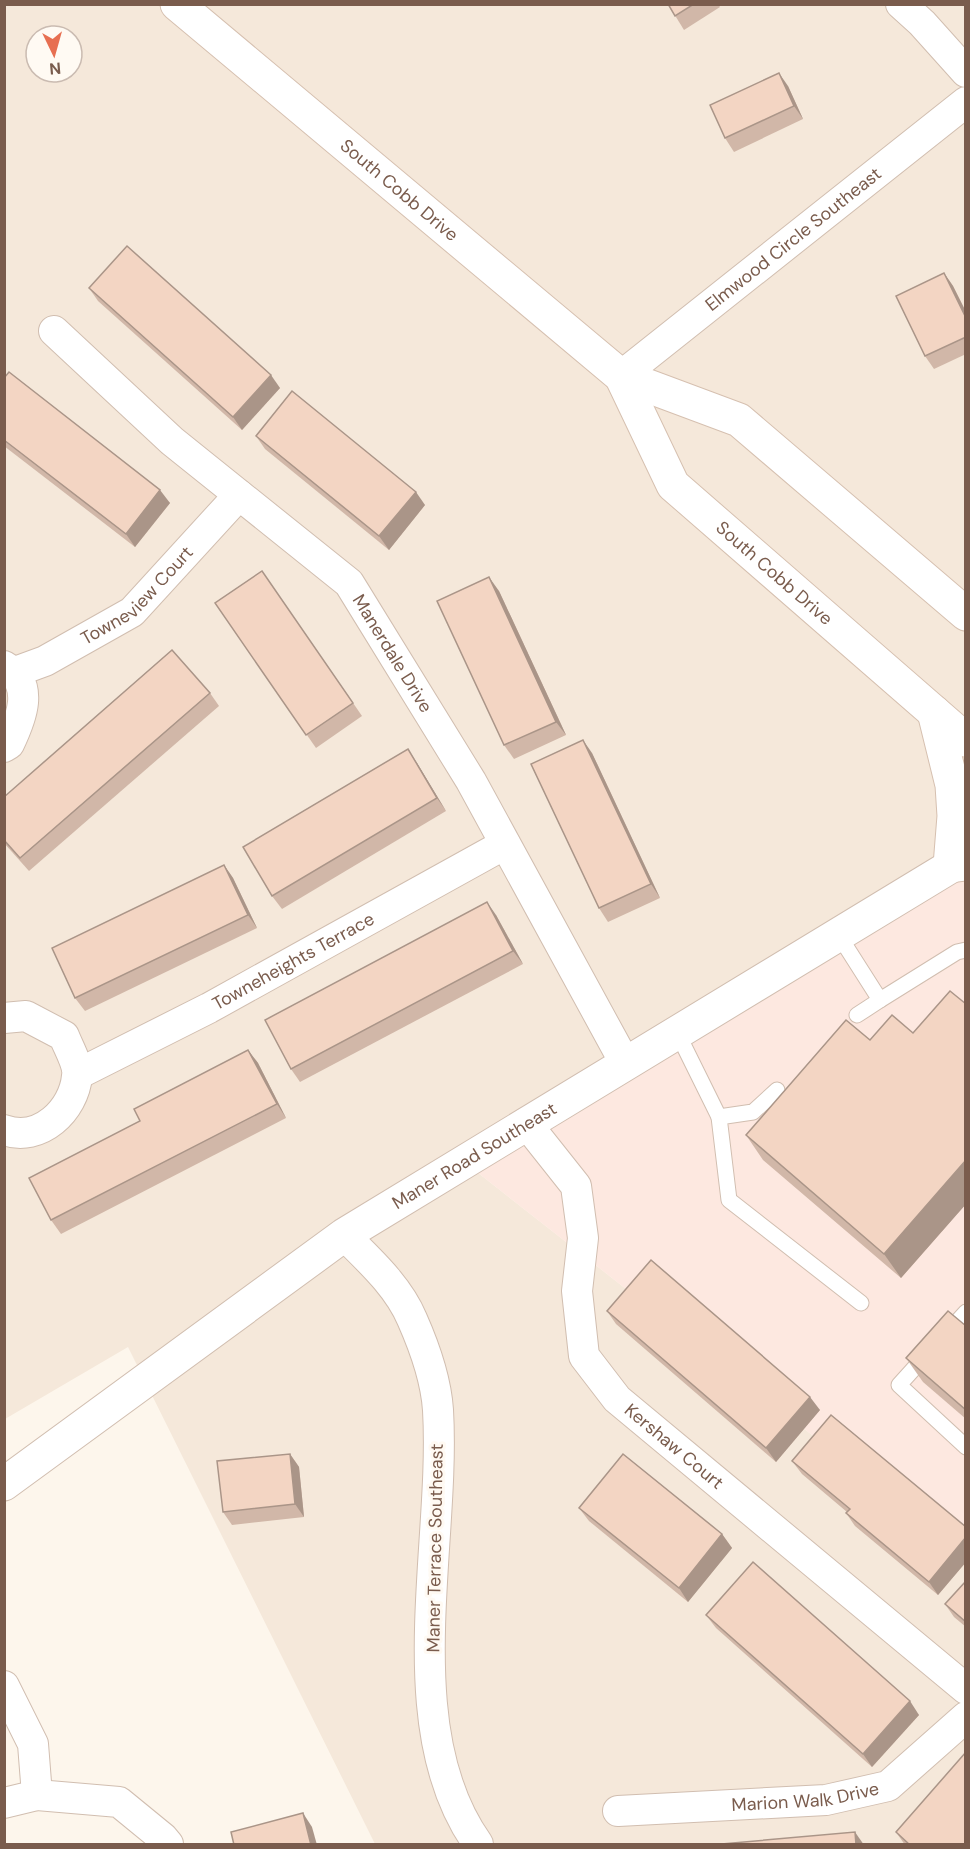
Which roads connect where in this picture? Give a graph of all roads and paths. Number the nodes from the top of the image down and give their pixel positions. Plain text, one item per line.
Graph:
1 (177, 4) edge
2 (901, 4) edge
3 (966, 72) edge
4 (966, 102) edge
5 (54, 331) dead end
6 (621, 376) junction
7 (239, 495) junction
8 (966, 614) edge
9 (10, 669) edge
10 (934, 712) junction
11 (966, 740) edge
12 (4, 747) edge
13 (505, 844) junction
14 (960, 862) edge
15 (838, 934) junction
16 (966, 950) edge
17 (880, 1000) junction
18 (857, 1015) dead end
19 (4, 1018) edge
20 (676, 1032) junction
21 (625, 1063) junction
22 (78, 1074) junction
23 (777, 1090) dead end
24 (719, 1117) junction
25 (526, 1123) junction
26 (4, 1131) edge
27 (344, 1235) junction
28 (861, 1304) dead end
29 (966, 1312) edge
30 (966, 1447) edge
31 (4, 1484) edge
32 (4, 1686) edge
33 (966, 1689) edge
34 (966, 1717) edge
35 (37, 1795) junction
36 (4, 1803) edge
37 (618, 1811) dead end
38 (168, 1845) edge
39 (478, 1845) edge

1 - 6 main road, South Cobb Drive
2 - 3 street
4 - 6 street, Elmwood Circle Southeast
5 - 7 street, Manerdale Drive
6 - 8 main road, South Cobb Drive
6 - 10 main road, South Cobb Drive
7 - 9 street, Towneview Court
7 - 13 street, Manerdale Drive
9 - 12 street, Towneview Court
10 - 11 main road, South Cobb Drive
10 - 14 main road
13 - 21 street, Manerdale Drive
13 - 22 street, Towneheights Terrace
14 - 15 main road, Maner Road Southeast
15 - 17 lane
15 - 20 main road, Maner Road Southeast
16 - 17 lane
17 - 18 lane
19 - 22 street
20 - 21 main road, Maner Road Southeast
20 - 24 lane
21 - 25 main road, Maner Road Southeast
22 - 26 street
23 - 24 lane
24 - 28 lane
25 - 27 main road, Maner Road Southeast
25 - 33 street, Kershaw Court
27 - 31 main road, Maner Road Southeast
27 - 39 street, Maner Terrace Southeast
29 - 30 lane
32 - 35 street
34 - 37 street, Marion Walk Drive
35 - 36 street
35 - 38 street

